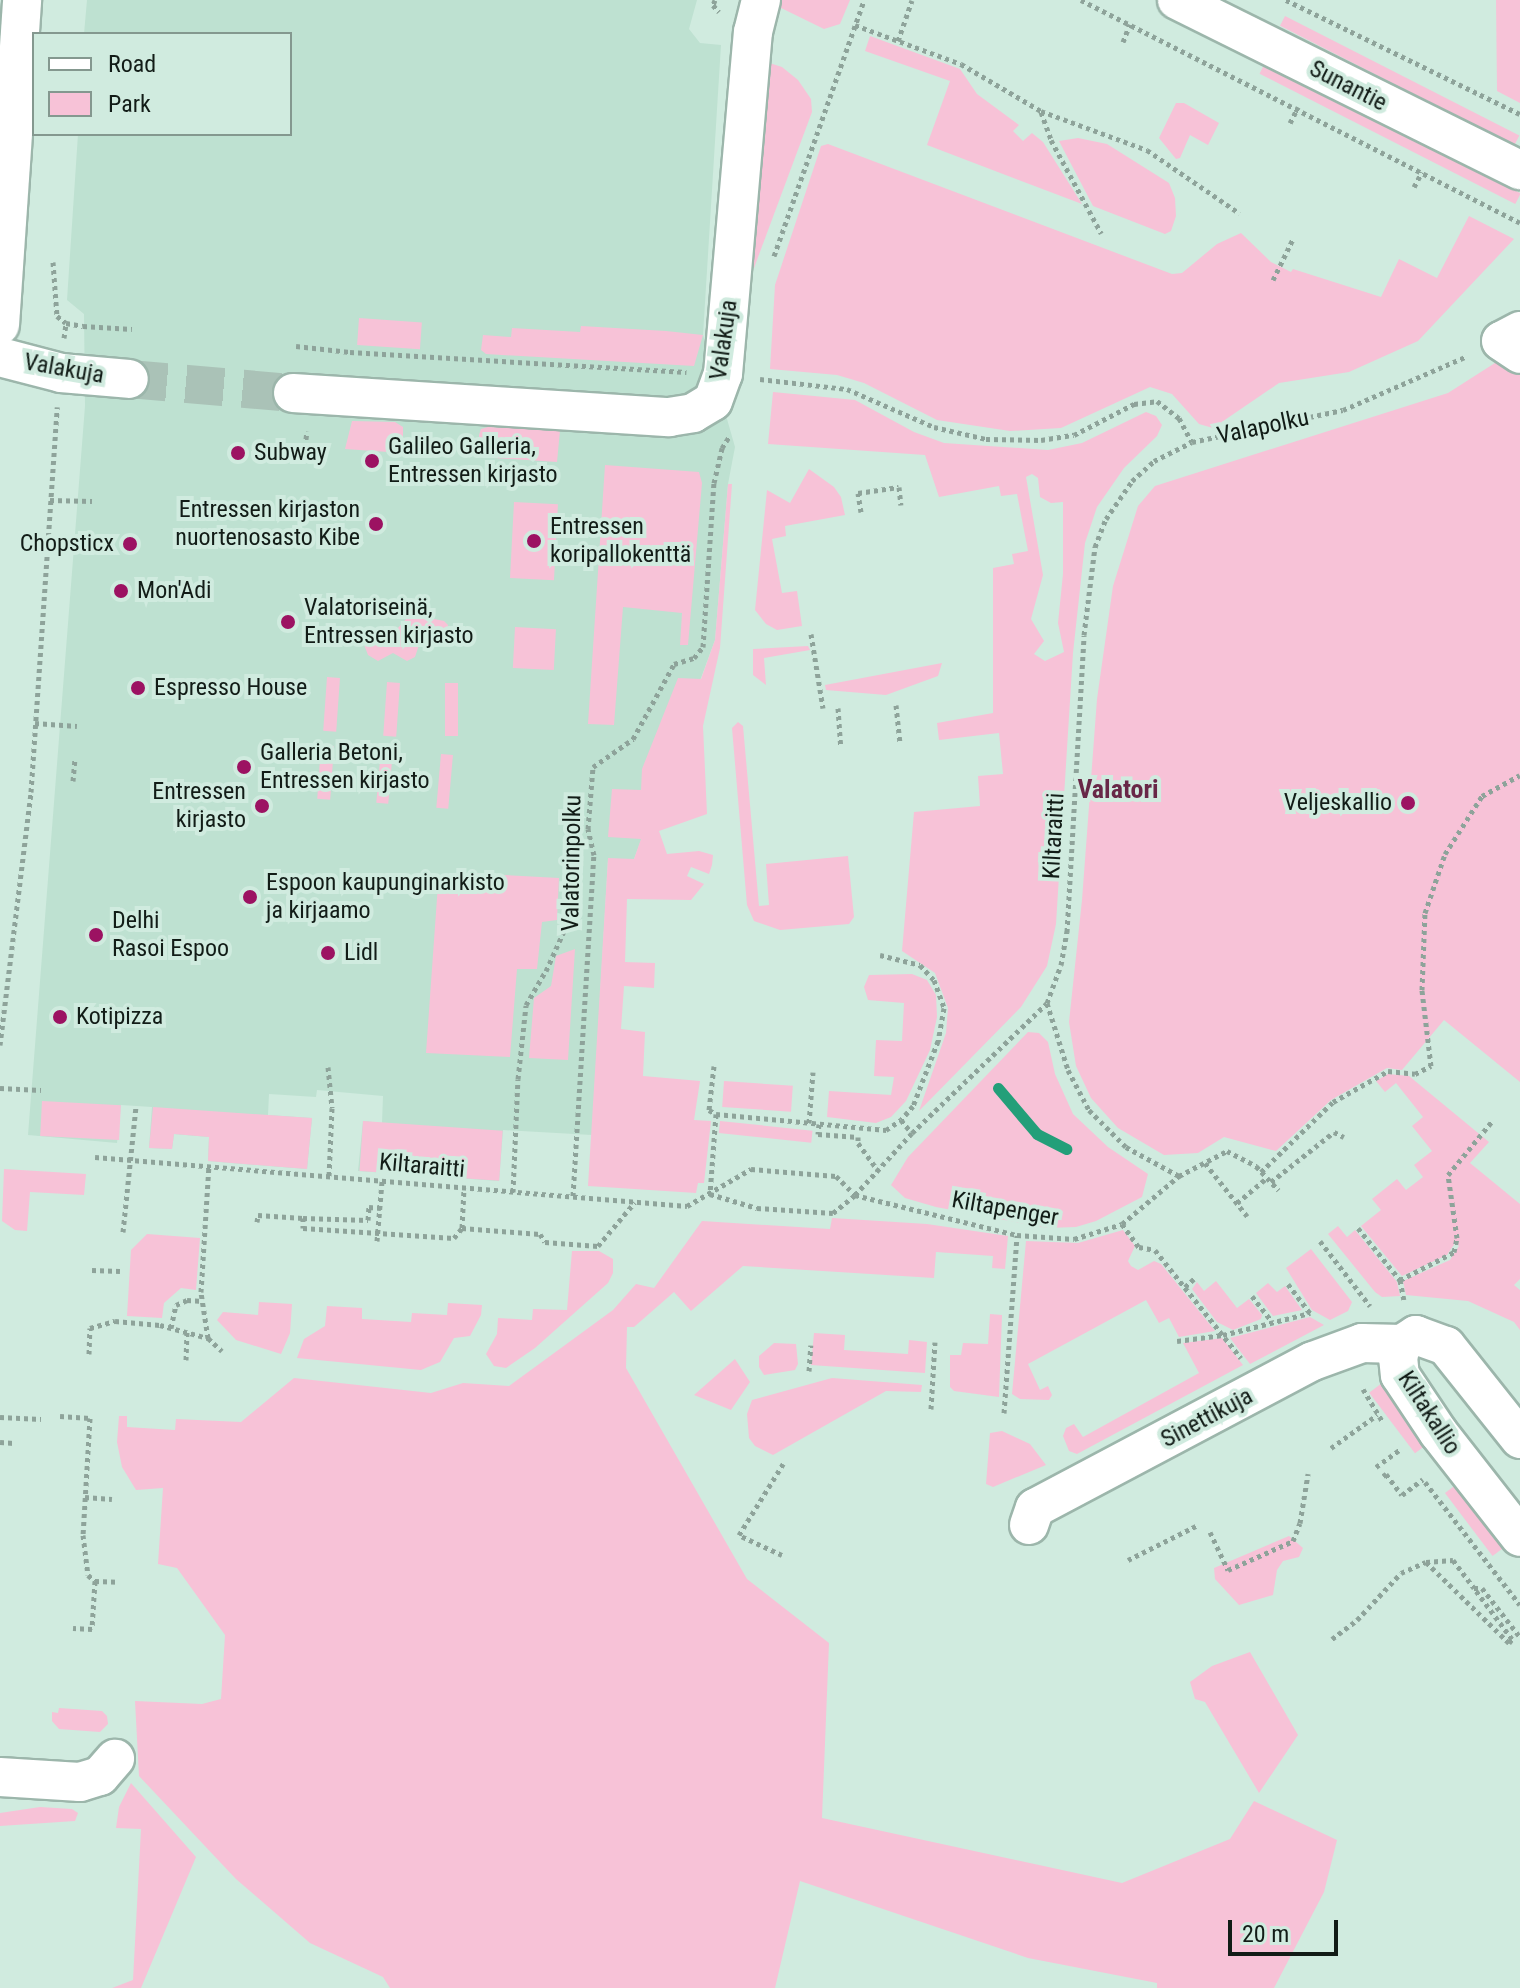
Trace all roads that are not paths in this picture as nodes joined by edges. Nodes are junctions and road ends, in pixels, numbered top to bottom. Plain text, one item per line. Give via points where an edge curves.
1 (22, 0) edge
2 (761, 0) edge
3 (1177, 0) edge
4 (1520, 170) edge
5 (0, 325) edge
6 (0, 357) edge
7 (129, 379) tunnel mouth
8 (293, 393) tunnel mouth
9 (1404, 1329) junction
10 (1520, 1439) edge
11 (1029, 1525) dead end
12 (1520, 1536) edge
13 (115, 1759) dead end
14 (0, 1777) edge

1 - 5 street
2 - 8 street, Valakuja via 753,32 723,374 713,401 693,413 669,417
3 - 4 street, Sunantie
6 - 7 street, Valakuja via 61,373
9 - 10 street, Kiltakallio via 1446,1346
9 - 11 street, Sinettikuja via 1313,1361 1035,1508
9 - 12 street, Kiltakallio via 1400,1375
13 - 14 street via 100,1776 80,1782

